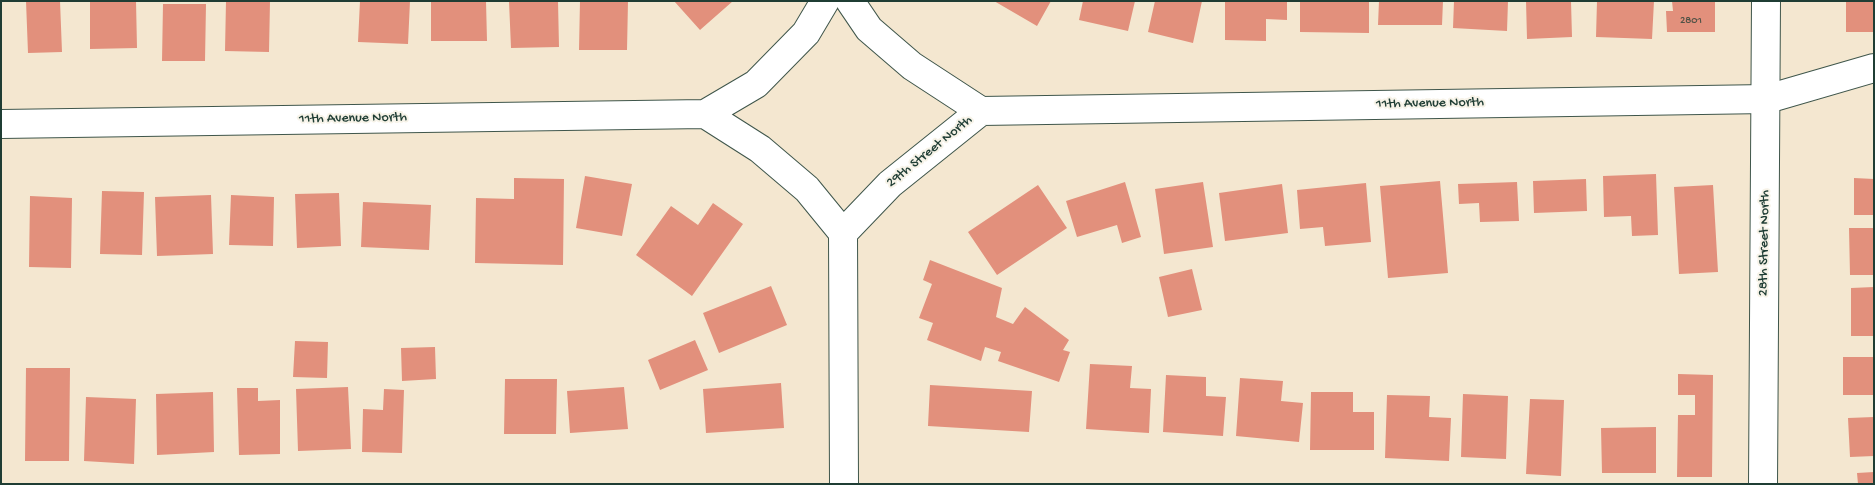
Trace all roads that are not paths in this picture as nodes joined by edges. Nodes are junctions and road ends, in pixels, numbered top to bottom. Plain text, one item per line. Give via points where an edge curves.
1 (825, 1) edge
2 (850, 1) edge
3 (1766, 1) edge
4 (1874, 68) edge
5 (1766, 100) junction
6 (982, 110) junction
7 (705, 114) junction
8 (1, 124) edge
9 (843, 233) junction
10 (844, 484) edge
11 (1763, 484) edge

1 - 7 street via 806,33 756,84
2 - 6 street, 29th Street North via 869,29 912,66
3 - 5 street, 28th Street North
4 - 5 street, 11th Avenue North
5 - 6 street, 11th Avenue North
5 - 11 street, 28th Street North
6 - 9 street, 29th Street North via 890,184
7 - 8 street, 11th Avenue North
7 - 9 street via 760,149 806,188
9 - 10 street

